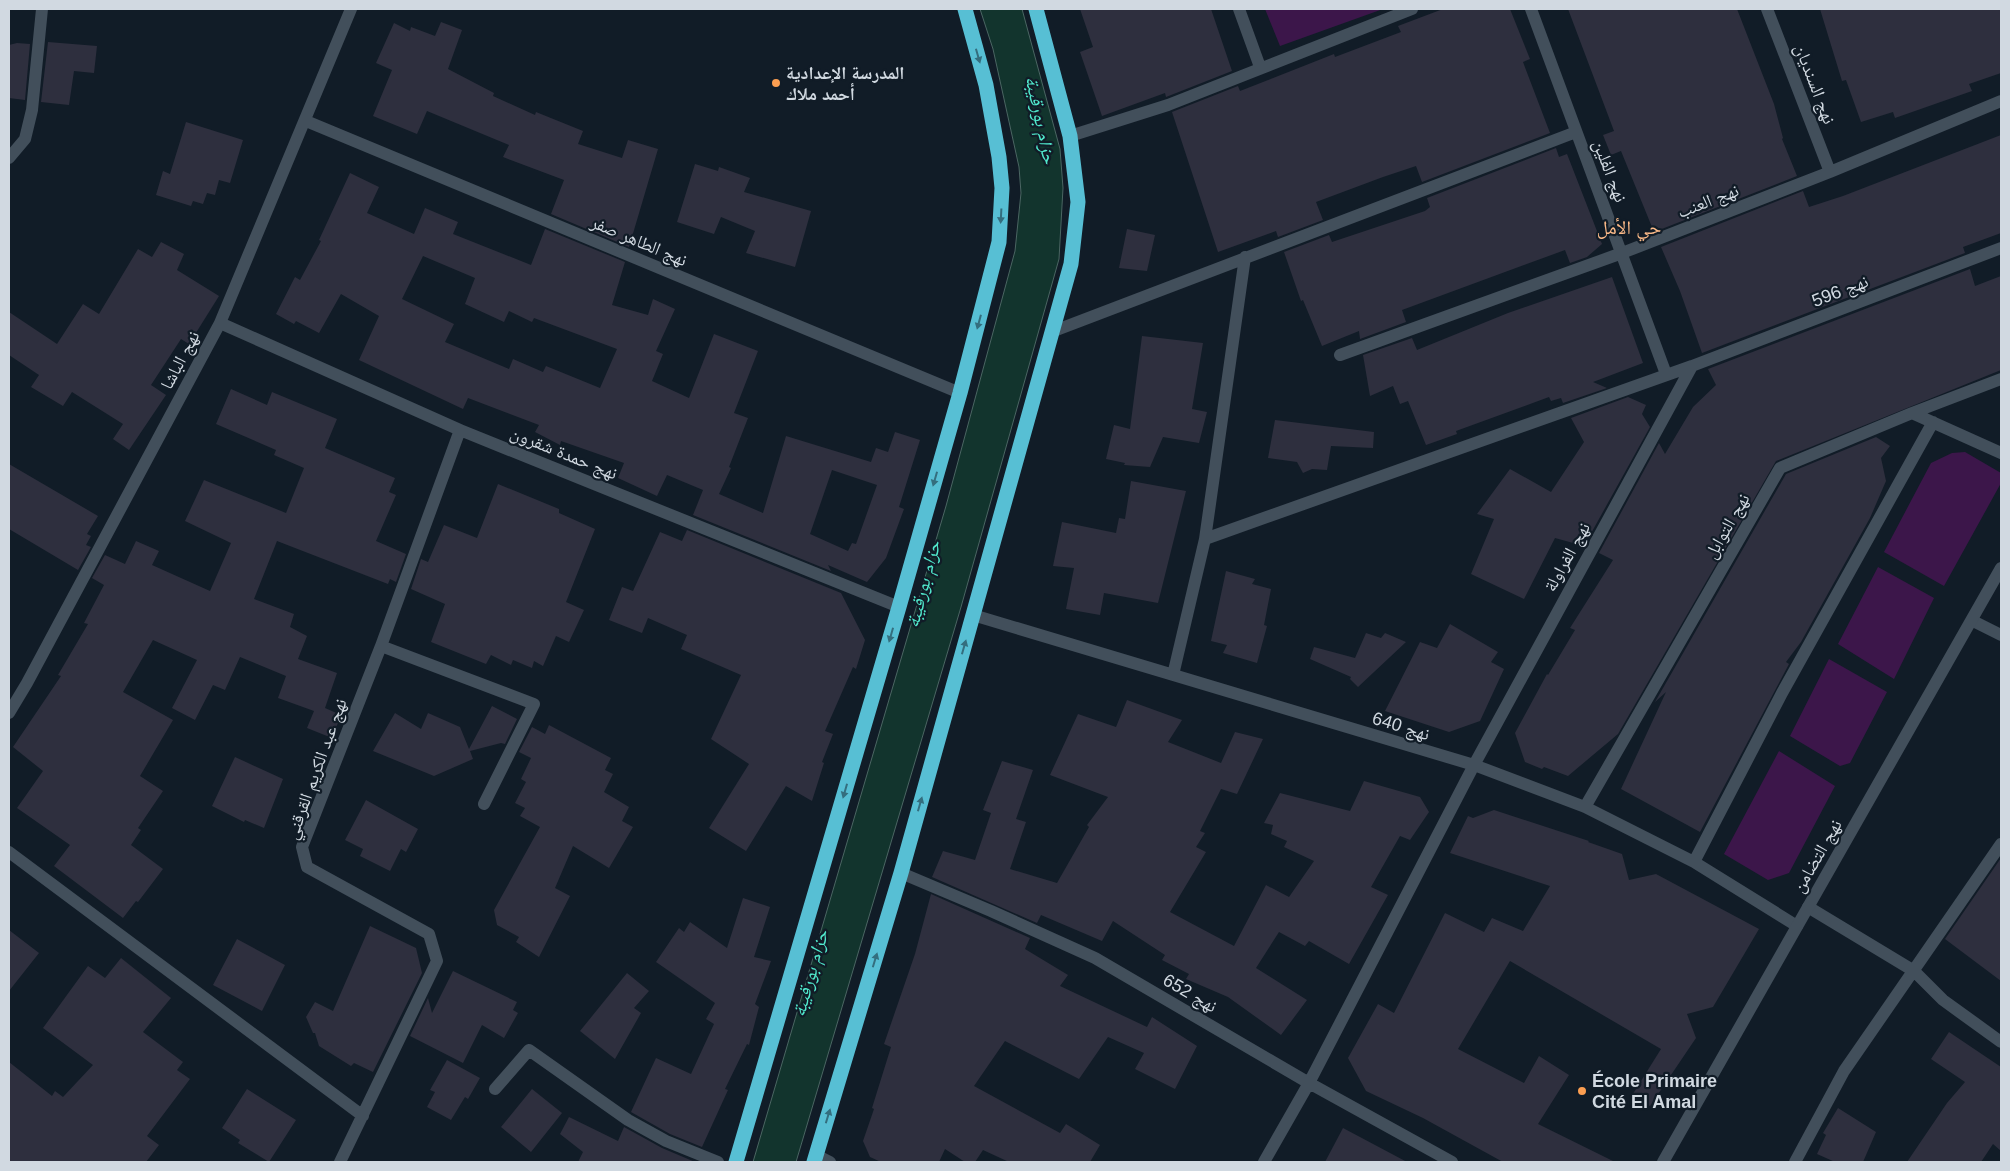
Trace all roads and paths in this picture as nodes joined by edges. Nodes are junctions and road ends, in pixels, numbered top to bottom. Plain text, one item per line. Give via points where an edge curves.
1 (42, 9) edge
2 (351, 9) edge
3 (965, 9) edge
4 (1036, 9) edge
5 (1239, 9) edge
6 (1412, 9) edge
7 (1531, 9) edge
8 (1767, 9) edge
9 (1260, 67) junction
10 (2001, 101) edge
11 (306, 121) junction
12 (1576, 132) junction
13 (1070, 136) junction
14 (9, 158) edge
15 (1830, 172) junction
16 (2001, 248) edge
17 (1622, 253) junction
18 (1245, 257) junction
19 (220, 323) junction
20 (1054, 331) junction
21 (1340, 355) dead end
22 (1692, 366) junction
23 (1666, 374) junction
24 (2001, 379) edge
25 (960, 393) junction
26 (1912, 413) junction
27 (1933, 422) junction
28 (460, 430) junction
29 (2001, 453) edge
30 (1205, 539) junction
31 (2001, 568) edge
32 (899, 607) junction
33 (972, 615) junction
34 (1973, 621) junction
35 (2001, 635) edge
36 (381, 646) junction
37 (1173, 675) junction
38 (9, 713) edge
39 (1474, 766) junction
40 (484, 804) dead end
41 (1585, 807) junction
42 (2001, 844) edge
43 (9, 852) edge
44 (1694, 862) junction
45 (900, 873) junction
46 (1808, 907) junction
47 (1797, 926) junction
48 (1914, 971) junction
49 (2001, 1042) edge
50 (1309, 1083) junction
51 (495, 1089) dead end
52 (363, 1116) junction
53 (820, 1160) edge
54 (340, 1162) edge
55 (718, 1162) edge
56 (736, 1162) edge
57 (1264, 1162) edge
58 (1452, 1162) edge
59 (1663, 1162) edge
60 (1795, 1162) edge

1 - 14 street via 32,110 25,139
2 - 11 street, نهج الباشا
3 -> 25 highway via 986,85 1002,188 999,242
4 - 13 highway
5 - 9 street
6 - 9 street
7 - 12 street, نهج الفلين
8 - 15 street, نهج السنديان
9 - 13 street via 1168,105
10 - 15 street, نهج العنب
11 - 19 street, نهج الباشا
11 - 25 street, نهج الطاهر صفر
12 - 17 street, نهج الفلين
12 - 18 street
13 - 20 highway via 1078,202 1071,264
15 - 17 street, نهج العنب
16 - 22 street, نهج 596
17 - 21 street, نهج العنب
17 - 23 street, نهج الفلين
18 - 20 street
18 - 30 street
19 - 28 street, نهج حمدة شقرون
19 - 38 street, نهج الباشا
20 - 33 highway
22 - 23 street, نهج 596
22 - 39 street, نهج الفراولة
23 - 30 street, نهج 596
24 - 26 street, نهج التوابل
25 -> 32 highway
26 - 27 street
26 - 41 street, نهج التوابل via 1780,468
27 - 29 street
27 - 44 street via 1786,684
28 - 32 street, نهج حمدة شقرون
28 - 36 street, نهج عبد الكريم القرقني
30 - 37 street
31 - 34 street, نهج التضامن
32 -> 56 highway
33 - 37 street, نهج 640
45 -> 33 highway
34 - 35 street
34 - 46 street, نهج التضامن
36 - 40 street via 534,704
36 - 52 street, نهج عبد الكريم القرقني via 302,847 307,867 429,934 437,961
37 - 39 street, نهج 640
39 - 41 street, نهج 640
39 - 50 street, نهج الفراولة
41 - 44 street, نهج 640
42 - 48 street
43 - 52 street
44 - 47 street, نهج 640
45 - 50 street, نهج 652 via 1094,958
53 -> 45 highway
46 - 47 street, نهج التضامن
46 - 48 street
47 - 59 street, نهج التضامن
48 - 49 street via 1943,1000
48 - 60 street via 1844,1071
50 - 57 street, نهج الفراولة
50 - 58 street, نهج 652
51 - 55 street via 529,1050 628,1120 666,1141
52 - 54 street, نهج عبد الكريم القرقني

